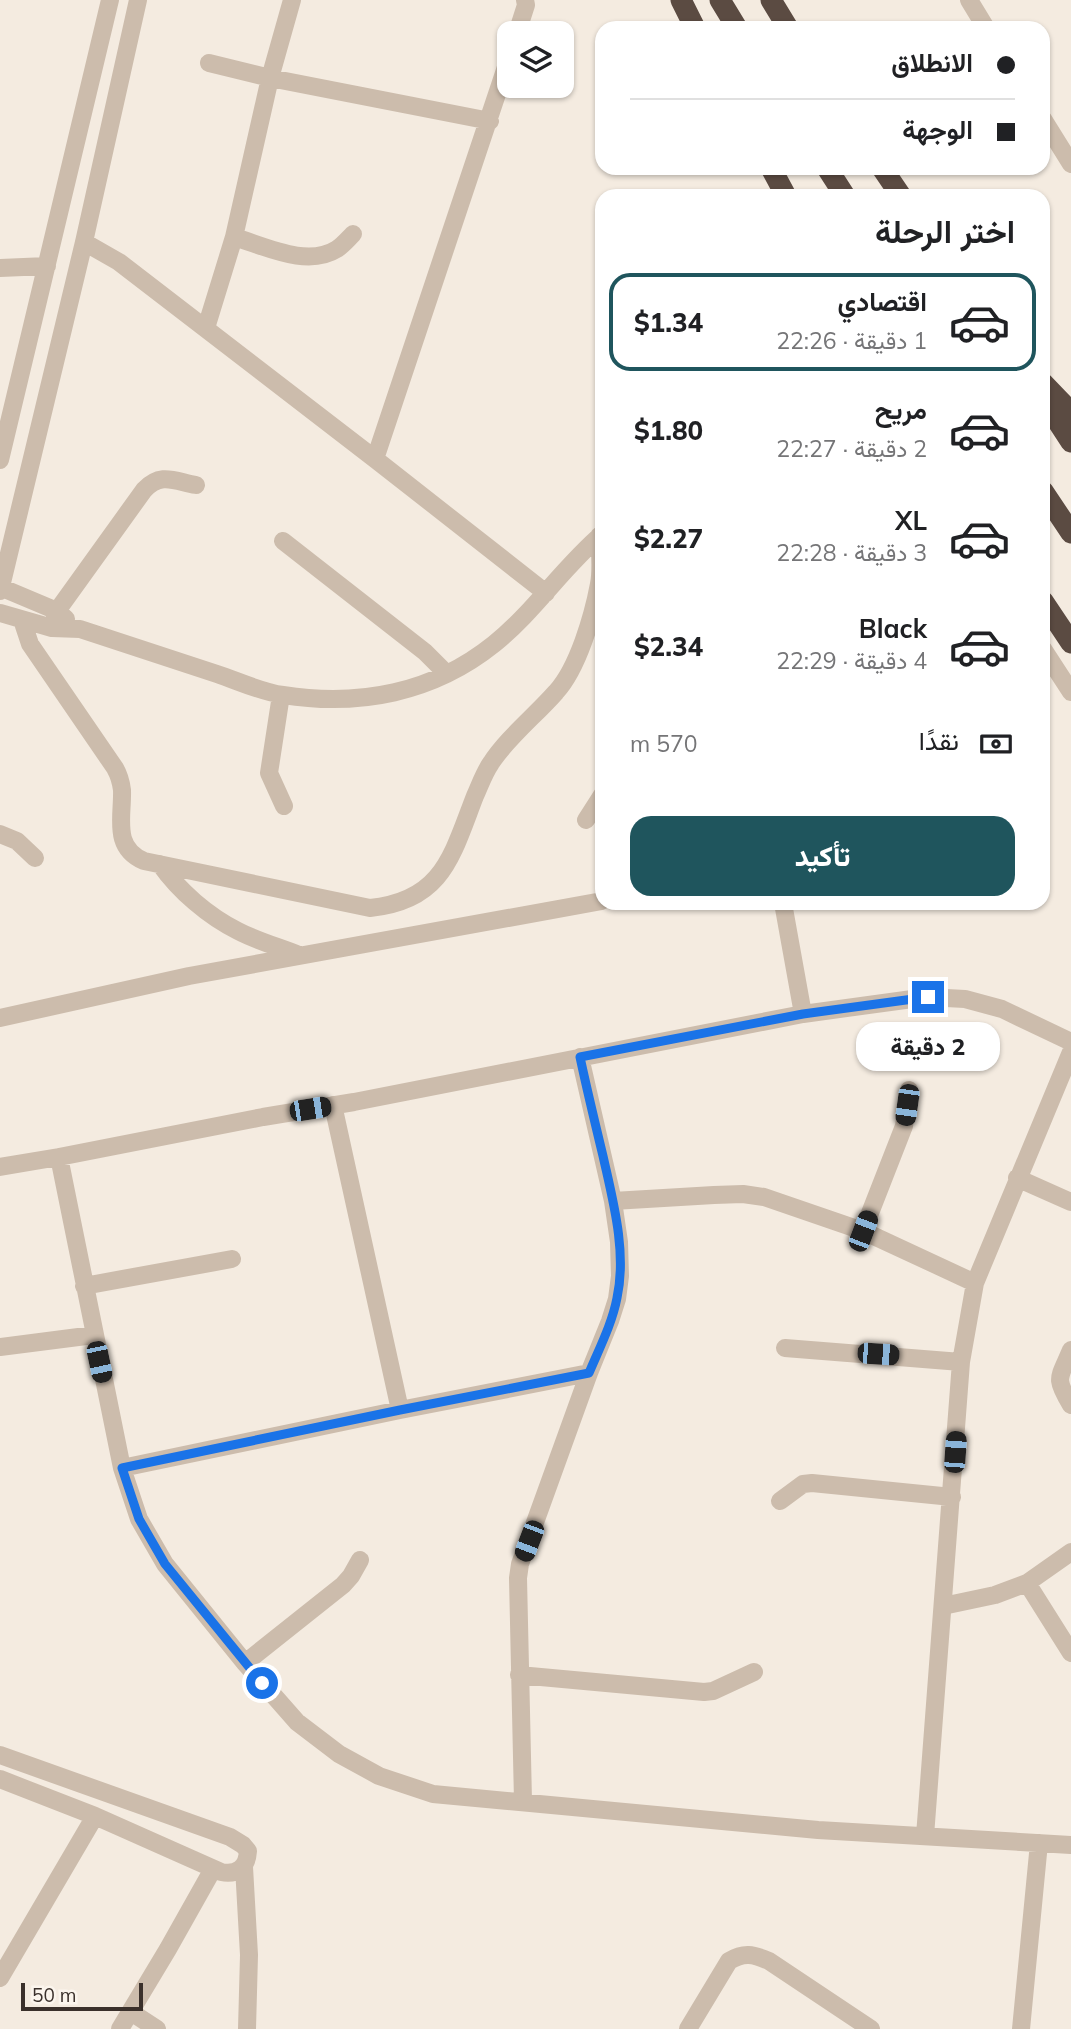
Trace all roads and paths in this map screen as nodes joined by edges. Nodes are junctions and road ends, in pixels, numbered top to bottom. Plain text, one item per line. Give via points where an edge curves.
1 (110, 0) edge
2 (138, 0) edge
3 (292, 0) edge
4 (525, 0) edge
5 (681, 0) edge
6 (720, 0) edge
7 (771, 0) edge
8 (969, 0) edge
9 (521, 21) edge
10 (692, 21) edge
11 (733, 21) edge
12 (784, 21) edge
13 (982, 21) edge
14 (209, 63) dead end
15 (270, 78) junction
16 (497, 98) edge
17 (490, 121) junction
18 (1050, 130) edge
19 (1071, 164) edge
20 (354, 234) dead end
21 (234, 237) junction
22 (84, 242) junction
23 (47, 266) junction
24 (0, 268) edge
25 (206, 328) junction
26 (1050, 390) edge
27 (1050, 410) edge
28 (1071, 412) edge
29 (1071, 442) edge
30 (375, 459) junction
31 (0, 460) edge
32 (196, 485) dead end
33 (1050, 502) edge
34 (1071, 533) edge
35 (283, 541) dead end
36 (595, 541) edge
37 (0, 588) edge
38 (546, 593) junction
39 (595, 598) edge
40 (1050, 612) edge
41 (0, 613) edge
42 (55, 620) junction
43 (25, 621) junction
44 (1071, 643) edge
45 (1050, 660) edge
46 (447, 674) junction
47 (1071, 692) edge
48 (281, 695) junction
49 (284, 806) dead end
50 (595, 806) edge
51 (586, 820) dead end
52 (0, 834) edge
53 (35, 858) dead end
54 (160, 864) junction
55 (595, 902) edge
56 (784, 910) edge
57 (299, 955) junction
58 (803, 1014) junction
59 (0, 1018) edge
60 (1071, 1042) edge
61 (1071, 1052) edge
62 (580, 1057) junction
63 (909, 1090) dead end
64 (333, 1105) junction
65 (59, 1157) junction
66 (0, 1167) edge
67 (1017, 1178) junction
68 (613, 1201) junction
69 (1071, 1202) edge
70 (863, 1231) junction
71 (232, 1259) dead end
72 (975, 1283) junction
73 (84, 1286) junction
74 (94, 1335) junction
75 (0, 1348) edge
76 (785, 1348) dead end
77 (1071, 1350) edge
78 (961, 1362) junction
79 (589, 1373) junction
80 (1071, 1405) edge
81 (400, 1410) junction
82 (122, 1468) junction
83 (952, 1497) junction
84 (780, 1501) dead end
85 (1071, 1552) edge
86 (360, 1559) dead end
87 (1027, 1583) junction
88 (943, 1606) junction
89 (1071, 1654) edge
90 (245, 1663) junction
91 (754, 1672) dead end
92 (519, 1675) junction
93 (0, 1755) edge
94 (0, 1779) edge
95 (523, 1801) junction
96 (95, 1816) junction
97 (925, 1836) junction
98 (1039, 1843) junction
99 (1071, 1846) edge
100 (244, 1867) junction
101 (213, 1868) junction
102 (0, 1978) edge
103 (131, 2012) junction
104 (121, 2029) edge
105 (157, 2029) edge
106 (247, 2029) edge
107 (688, 2029) edge
108 (871, 2029) edge
109 (1021, 2029) edge

1 - 23 street
2 - 22 street
3 - 15 street
4 - 9 street
5 - 10 highway
6 - 11 highway
7 - 12 highway
8 - 13 street
14 - 15 street
15 - 17 street
15 - 21 street
16 - 17 street
17 - 30 street
18 - 19 street
20 - 21 street via 339,248 315,257
21 - 25 street
22 - 25 street via 119,262
22 - 37 street
23 - 24 street
23 - 31 street
25 - 30 street
26 - 28 highway
27 - 29 highway
30 - 38 street
32 - 42 street via 160,478 152,482
33 - 34 highway
35 - 46 street
36 - 38 street
37 - 42 street
38 - 46 street via 493,645
39 - 54 street via 575,664 558,690 490,764 453,852 424,891 370,908
40 - 44 highway
41 - 43 street
42 - 43 street
42 - 48 street
43 - 54 street via 30,643 121,780 121,836 135,857
45 - 47 street
46 - 48 street via 407,691 367,698
48 - 49 street via 269,773
50 - 51 street
52 - 53 street via 17,841
54 - 57 street via 172,882 225,924
55 - 57 street
56 - 58 street
57 - 59 street
58 - 60 street via 928,997 965,999 1002,1009
58 - 62 street
61 - 67 street
62 - 64 street
62 - 68 street
63 - 70 street via 904,1126
64 - 65 street
64 - 81 street
65 - 66 street
65 - 73 street
67 - 69 street
67 - 72 street
68 - 70 street via 743,1194
68 - 79 street via 619,1288
70 - 72 street
71 - 73 street
72 - 78 street
73 - 74 street
74 - 75 street
74 - 82 street
76 - 78 street
77 - 80 street via 1059,1384
78 - 83 street
79 - 81 street
79 - 92 street via 520,1564
81 - 82 street
82 - 90 street via 139,1519 165,1564
83 - 84 street via 812,1483 803,1484
83 - 88 street
85 - 87 street
86 - 90 street via 343,1585
87 - 88 street
87 - 89 street
88 - 97 street
90 - 95 street via 297,1722 339,1754 379,1776 433,1794
91 - 92 street via 704,1692
92 - 95 street
93 - 100 street via 230,1837 248,1851
94 - 96 street
95 - 97 street
96 - 101 street
96 - 102 street
97 - 98 street
98 - 99 street
98 - 109 street
100 - 101 street via 229,1874
100 - 106 street
101 - 103 street
103 - 104 street
103 - 105 street
107 - 108 street via 729,1961 753,1954

